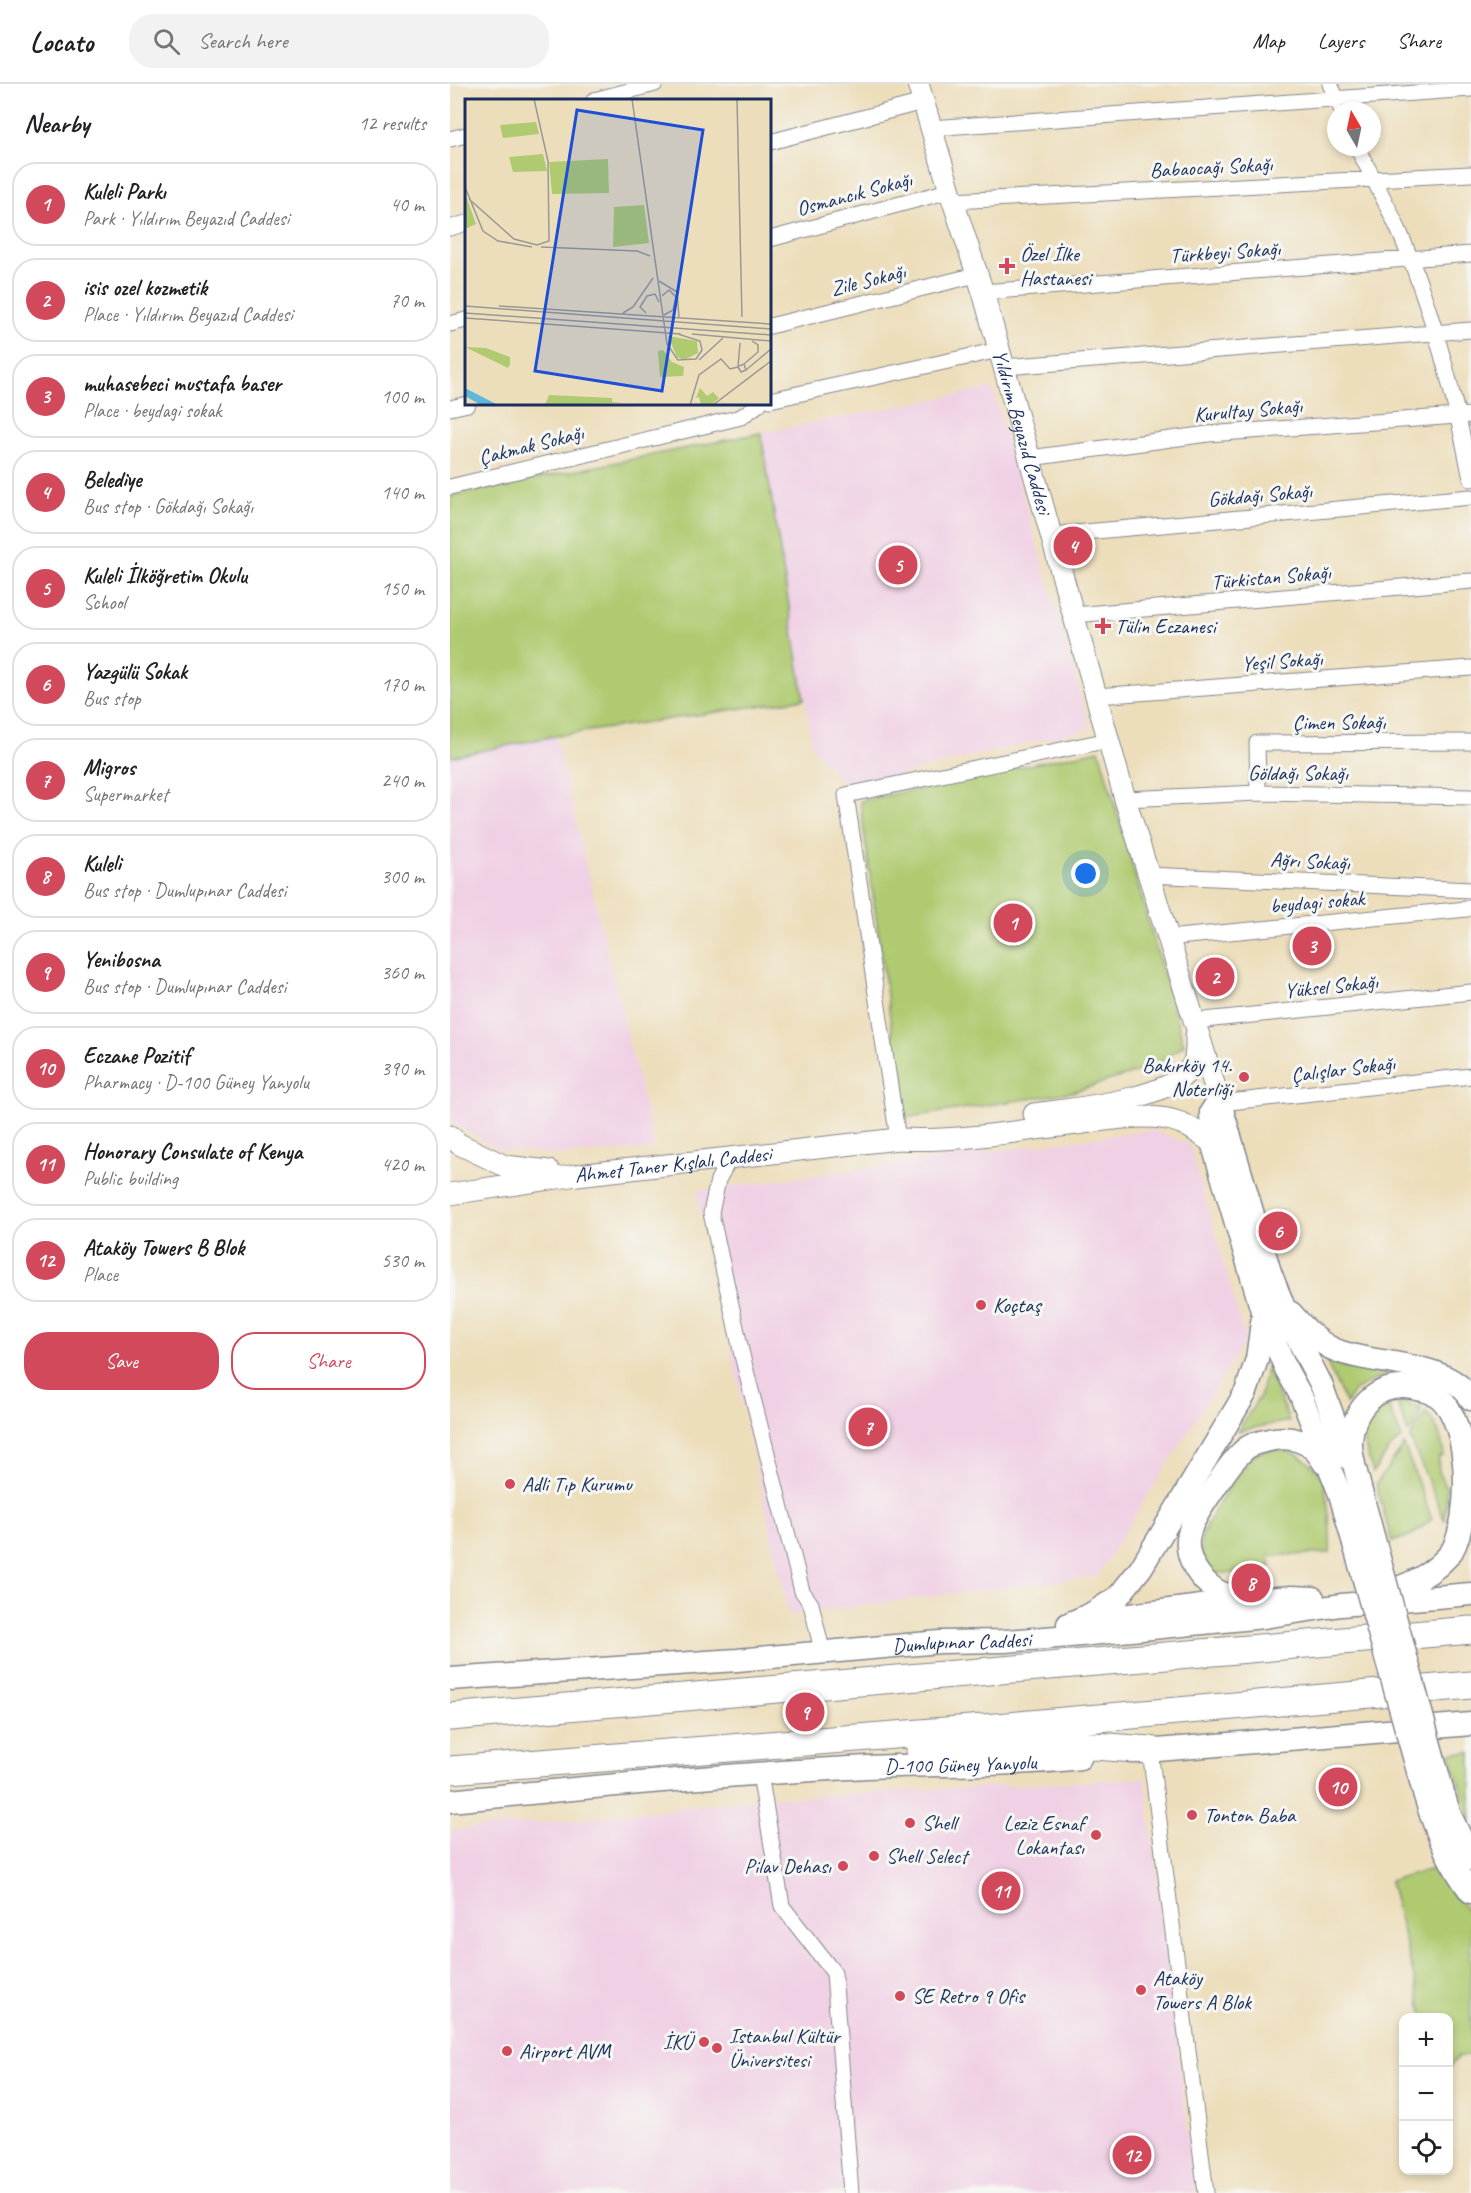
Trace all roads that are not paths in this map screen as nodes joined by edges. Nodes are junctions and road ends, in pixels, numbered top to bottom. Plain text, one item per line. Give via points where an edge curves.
1 (655, 84) edge
2 (1330, 84) edge
3 (1471, 89) edge
4 (920, 93) edge
5 (598, 99) edge
6 (1338, 102) edge
7 (1364, 102) edge
8 (1327, 106) edge
9 (931, 128) junction
10 (465, 135) edge
11 (450, 139) edge
12 (771, 142) edge
13 (1362, 156) edge
14 (1471, 174) edge
15 (1374, 180) junction
16 (951, 196) junction
17 (465, 223) edge
18 (450, 228) edge
19 (771, 239) edge
20 (1471, 254) edge
21 (1410, 259) junction
22 (979, 283) junction
23 (465, 320) edge
24 (450, 324) edge
25 (771, 326) edge
26 (1471, 330) edge
27 (1435, 333) junction
28 (1001, 359) junction
29 (771, 400) edge
30 (465, 405) edge
31 (758, 405) edge
32 (450, 408) edge
33 (1464, 415) edge
34 (1030, 458) junction
35 (1471, 479) edge
36 (450, 487) edge
37 (1471, 497) edge
38 (1052, 535) junction
39 (1471, 581) edge
40 (1074, 615) junction
41 (1471, 668) edge
42 (1097, 696) junction
43 (1109, 740) junction
44 (1471, 742) edge
45 (1258, 793) junction
46 (1471, 797) edge
47 (1125, 799) junction
48 (1148, 875) junction
49 (1471, 890) edge
50 (1471, 907) edge
51 (1167, 938) junction
52 (1471, 992) edge
53 (1196, 1021) junction
54 (1471, 1076) edge
55 (1220, 1103) junction
56 (450, 1136) edge
57 (898, 1138) junction
58 (1212, 1142) junction
59 (730, 1158) junction
60 (577, 1174) junction
61 (450, 1194) edge
62 (1271, 1307) junction
63 (1471, 1399) edge
64 (1350, 1491) junction
65 (1471, 1594) edge
66 (1249, 1600) junction
67 (1341, 1605) junction
68 (1471, 1618) edge
69 (1068, 1624) junction
70 (1471, 1630) edge
71 (1363, 1638) junction
72 (940, 1642) junction
73 (823, 1654) junction
74 (450, 1679) edge
75 (1471, 1685) edge
76 (450, 1717) edge
77 (1471, 1724) edge
78 (1150, 1750) junction
79 (685, 1752) junction
80 (450, 1770) edge
81 (760, 1774) junction
82 (1434, 1794) junction
83 (450, 1801) edge
84 (1471, 1859) edge
85 (1471, 1892) edge
86 (851, 2193) edge
87 (1206, 2193) edge

1 - 5 street
2 - 6 street
3 - 7 street
4 - 9 main road, Yıldırım Beyazıd Caddesi
4 - 12 street
8 - 9 street
9 - 16 main road, Yıldırım Beyazıd Caddesi
10 - 11 street
13 - 15 street
14 - 15 street, Babaocağı Sokağı
15 - 16 street, Babaocağı Sokağı
15 - 21 street
16 - 19 street, Osmancık Sokağı
16 - 22 main road, Yıldırım Beyazıd Caddesi
17 - 18 street
20 - 21 street, Türkbeyi Sokağı
21 - 22 street, Türkbeyi Sokağı
21 - 27 street
22 - 25 street, Zile Sokağı
22 - 28 main road, Yıldırım Beyazıd Caddesi
23 - 24 street
26 - 27 street
27 - 28 street
27 - 33 street
28 - 29 street
28 - 34 main road, Yıldırım Beyazıd Caddesi
30 - 32 street
31 - 36 street, Çakmak Sokağı via 741,417
33 - 34 street, Kurultay Sokağı via 1208,434
33 - 35 street
34 - 38 main road, Yıldırım Beyazıd Caddesi
37 - 38 street, Gökdağı Sokağı
38 - 40 main road, Yıldırım Beyazıd Caddesi
39 - 40 street, Türkistan Sokağı
40 - 42 main road, Yıldırım Beyazıd Caddesi
41 - 42 street, Yeşil Sokağı
42 - 43 main road, Yıldırım Beyazıd Caddesi
43 - 47 main road, Yıldırım Beyazıd Caddesi
43 - 57 street via 846,795
44 - 45 street, Çimen Sokağı via 1257,743
45 - 46 street, Göldağı Sokağı
45 - 47 street, Göldağı Sokağı
47 - 48 main road, Yıldırım Beyazıd Caddesi
48 - 49 street, Ağrı Sokağı
48 - 51 main road, Yıldırım Beyazıd Caddesi
50 - 51 street, beydagi sokak
51 - 53 main road, Yıldırım Beyazıd Caddesi
52 - 53 street, Yüksel Sokağı
53 - 55 main road, Yıldırım Beyazıd Caddesi
53 - 57 main road, Ahmet Taner Kışlalı Caddesi via 1194,1064 1172,1084 1123,1100 926,1129
54 - 55 street, Çalışlar Sokağı
55 - 58 main road via 1211,1112
55 - 62 main road via 1270,1272
56 - 60 main road via 505,1166
57 - 58 main road, Ahmet Taner Kışlalı Caddesi via 943,1139 1142,1118 1181,1123
57 - 59 main road, Ahmet Taner Kışlalı Caddesi
58 - 62 main road
59 - 60 main road, Ahmet Taner Kışlalı Caddesi
59 - 73 street via 718,1180 711,1213 765,1451
60 - 61 main road, Ahmet Taner Kışlalı Caddesi
62 - 63 main road via 1336,1351 1432,1371 1449,1379
62 - 64 main road via 1286,1369
62 - 69 main road via 1246,1392 1141,1569 1118,1597
64 - 66 main road via 1319,1454 1296,1439 1279,1437 1250,1445 1231,1463 1192,1526 1188,1539 1190,1556 1195,1569 1215,1589
64 - 67 main road via 1351,1444 1359,1411 1386,1389 1402,1386 1438,1397 1456,1419 1468,1471 1466,1512 1454,1549 1421,1579
64 - 82 main road, bridge
65 - 67 main road, Dumlupınar Caddesi
66 - 67 main road via 1312,1598
66 - 69 main road
67 - 72 main road, Dumlupınar Caddesi via 1189,1625 1005,1641
68 - 71 highway
69 - 72 main road
70 - 71 highway
71 - 76 highway
72 - 73 main road, Dumlupınar Caddesi
73 - 74 main road, Dumlupınar Caddesi
75 - 79 highway
77 - 78 main road, D-100 Güney Yanyolu
78 - 79 highway via 1094,1746 749,1756
78 - 81 main road, D-100 Güney Yanyolu via 1059,1760
78 - 87 street
79 - 80 highway
81 - 83 main road, D-100 Güney Yanyolu
81 - 86 street via 782,1906 834,1973
82 - 84 main road via 1450,1815
82 - 85 main road via 1446,1851

